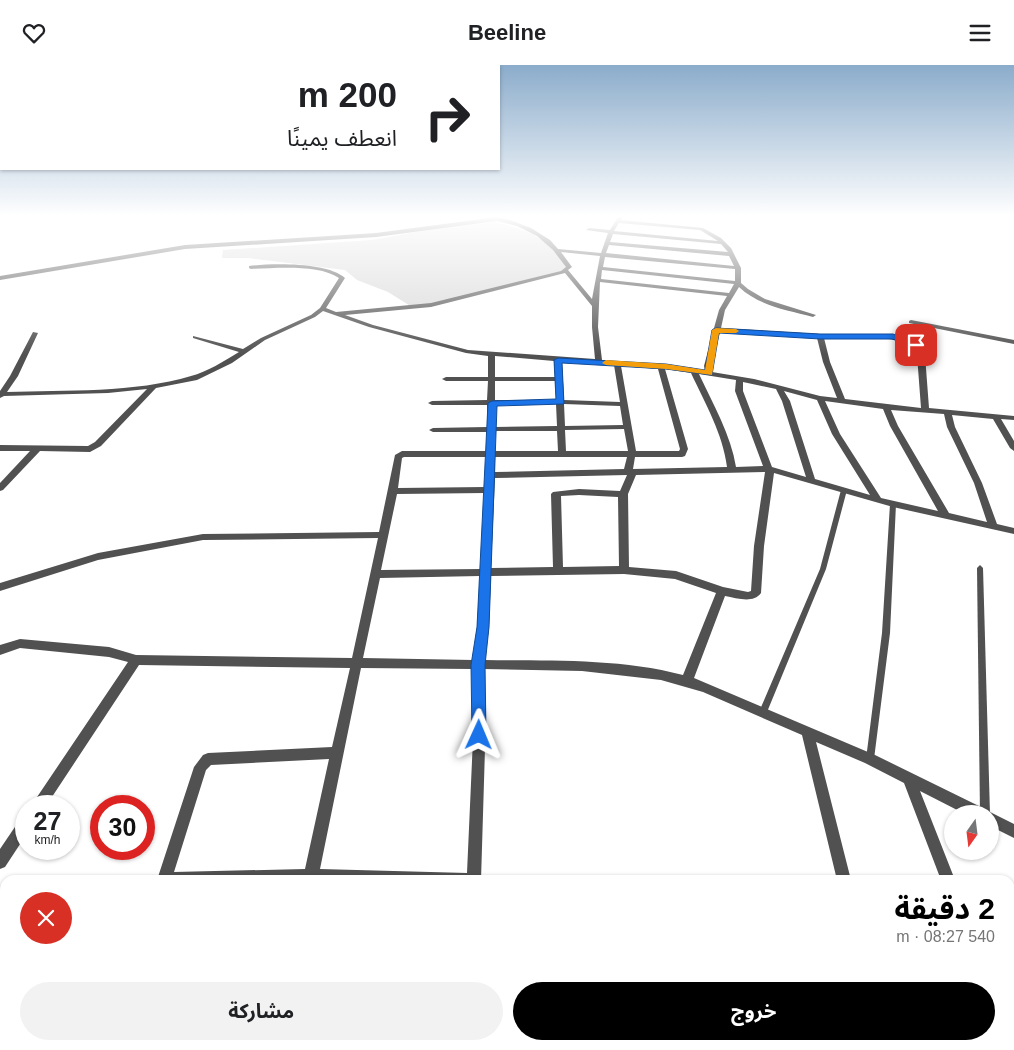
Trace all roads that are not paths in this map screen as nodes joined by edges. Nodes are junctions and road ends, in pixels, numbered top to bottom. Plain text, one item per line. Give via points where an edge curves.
1 (90, 263) edge
2 (567, 263) edge
3 (602, 263) edge
4 (686, 263) edge
5 (736, 263) edge
6 (251, 267) dead end
7 (600, 268) junction
8 (738, 268) junction
9 (566, 271) junction
10 (0, 278) edge
11 (598, 280) junction
12 (738, 283) junction
13 (730, 295) junction
14 (594, 305) junction
15 (322, 309) junction
16 (334, 314) junction
17 (813, 315) dead end
18 (911, 322) dead end
19 (716, 330) junction
20 (35, 333) dead end
21 (820, 336) junction
22 (195, 337) dead end
23 (1014, 342) edge
24 (244, 351) junction
25 (492, 355) junction
26 (558, 360) junction
27 (599, 363) junction
28 (617, 363) junction
29 (661, 367) junction
30 (693, 370) junction
31 (709, 374) junction
32 (446, 379) dead end
33 (492, 379) junction
34 (559, 379) junction
35 (740, 379) junction
36 (154, 386) junction
37 (779, 389) junction
38 (2, 391) edge
39 (820, 398) junction
40 (842, 401) junction
41 (561, 402) junction
42 (432, 403) dead end
43 (492, 403) junction
44 (624, 404) junction
45 (886, 407) junction
46 (925, 409) junction
47 (947, 412) junction
48 (995, 416) junction
49 (1014, 418) edge
50 (627, 427) junction
51 (562, 428) junction
52 (433, 430) dead end
53 (490, 430) junction
54 (0, 448) edge
55 (1014, 448) edge
56 (36, 450) junction
57 (562, 453) junction
58 (632, 453) junction
59 (490, 455) junction
60 (732, 469) junction
61 (769, 470) junction
62 (631, 472) junction
63 (490, 475) junction
64 (811, 480) junction
65 (0, 488) edge
66 (490, 490) junction
67 (844, 490) junction
68 (393, 491) junction
69 (622, 494) junction
70 (877, 498) junction
71 (893, 503) junction
72 (946, 516) junction
73 (993, 526) junction
74 (1014, 531) edge
75 (383, 535) junction
76 (980, 568) dead end
77 (624, 570) junction
78 (486, 571) junction
79 (558, 572) junction
80 (375, 573) junction
81 (0, 587) edge
82 (722, 591) junction
83 (0, 650) edge
84 (136, 660) junction
85 (356, 663) junction
86 (478, 665) junction
87 (688, 680) junction
88 (763, 712) junction
89 (808, 733) junction
90 (337, 753) junction
91 (870, 759) junction
92 (909, 779) junction
93 (45, 795) edge
94 (962, 805) edge
95 (985, 805) edge
96 (999, 824) edge
97 (1014, 831) edge
98 (15, 840) edge
99 (0, 862) edge
100 (166, 875) edge
101 (311, 875) edge
102 (474, 875) edge
103 (843, 875) edge
104 (946, 875) edge

1 - 10 street
2 - 9 street via 569,266
3 - 7 street
4 - 8 street
5 - 8 street
6 - 15 street via 295,268 340,275 342,280
7 - 11 street
7 - 12 street
8 - 12 street
9 - 14 street
9 - 16 street via 431,305
11 - 13 street
11 - 14 street
12 - 13 street
12 - 17 street via 760,299
13 - 19 street
14 - 27 street
15 - 16 street
15 - 24 street
16 - 25 street via 437,345
18 - 23 street
19 - 21 street
19 - 31 street
20 - 38 street via 14,376
21 - 40 street via 830,375
21 - 46 street via 893,336 914,343 922,355
22 - 24 street
24 - 36 street via 206,374
25 - 26 street
25 - 33 street
26 - 27 street
26 - 34 street
27 - 28 street
28 - 29 street
28 - 44 street
29 - 30 street
29 - 58 street via 684,452
30 - 31 street
30 - 60 street via 714,414
31 - 35 street
32 - 33 street
33 - 34 street
33 - 43 street
34 - 41 street
35 - 37 street
35 - 61 street via 739,391
36 - 38 street via 108,391
36 - 56 street via 90,449
37 - 39 street
37 - 64 street via 786,401
39 - 40 street
39 - 70 street via 836,434
40 - 45 street
41 - 43 street
41 - 44 street
41 - 51 street
42 - 43 street
43 - 53 street
44 - 50 street
45 - 46 street
45 - 72 street
46 - 47 street
47 - 48 street
47 - 73 street
48 - 49 street
48 - 55 street
50 - 51 street
50 - 58 street
51 - 53 street
51 - 57 street
52 - 53 street
53 - 59 street
54 - 56 street
56 - 65 street
57 - 58 street
57 - 59 street
58 - 62 street
59 - 63 street
59 - 68 street via 402,454 398,457
60 - 61 street
60 - 62 street
61 - 64 street
61 - 82 street via 756,593 749,596
62 - 63 street
62 - 69 street
63 - 66 street
64 - 67 street
66 - 68 street
66 - 78 street
67 - 70 street
67 - 88 lane via 823,569
68 - 75 street
69 - 77 street
69 - 79 street via 556,494
70 - 71 street
71 - 72 street
71 - 91 lane via 886,633
72 - 73 street
73 - 74 street
75 - 80 street
75 - 81 street via 203,537 98,557
76 - 95 lane
77 - 79 street
77 - 82 street via 676,575
78 - 79 street
78 - 80 street
78 - 86 street
80 - 85 street
82 - 87 street
83 - 84 street via 20,643 109,652
84 - 85 street
84 - 93 street
85 - 86 street
85 - 90 street
86 - 87 street via 582,667
86 - 102 street via 480,717
87 - 88 street
88 - 89 street
89 - 91 street
89 - 103 street
90 - 100 street via 208,759 201,767
90 - 101 street
91 - 92 street
92 - 94 street
92 - 104 street
96 - 97 street
98 - 99 street

